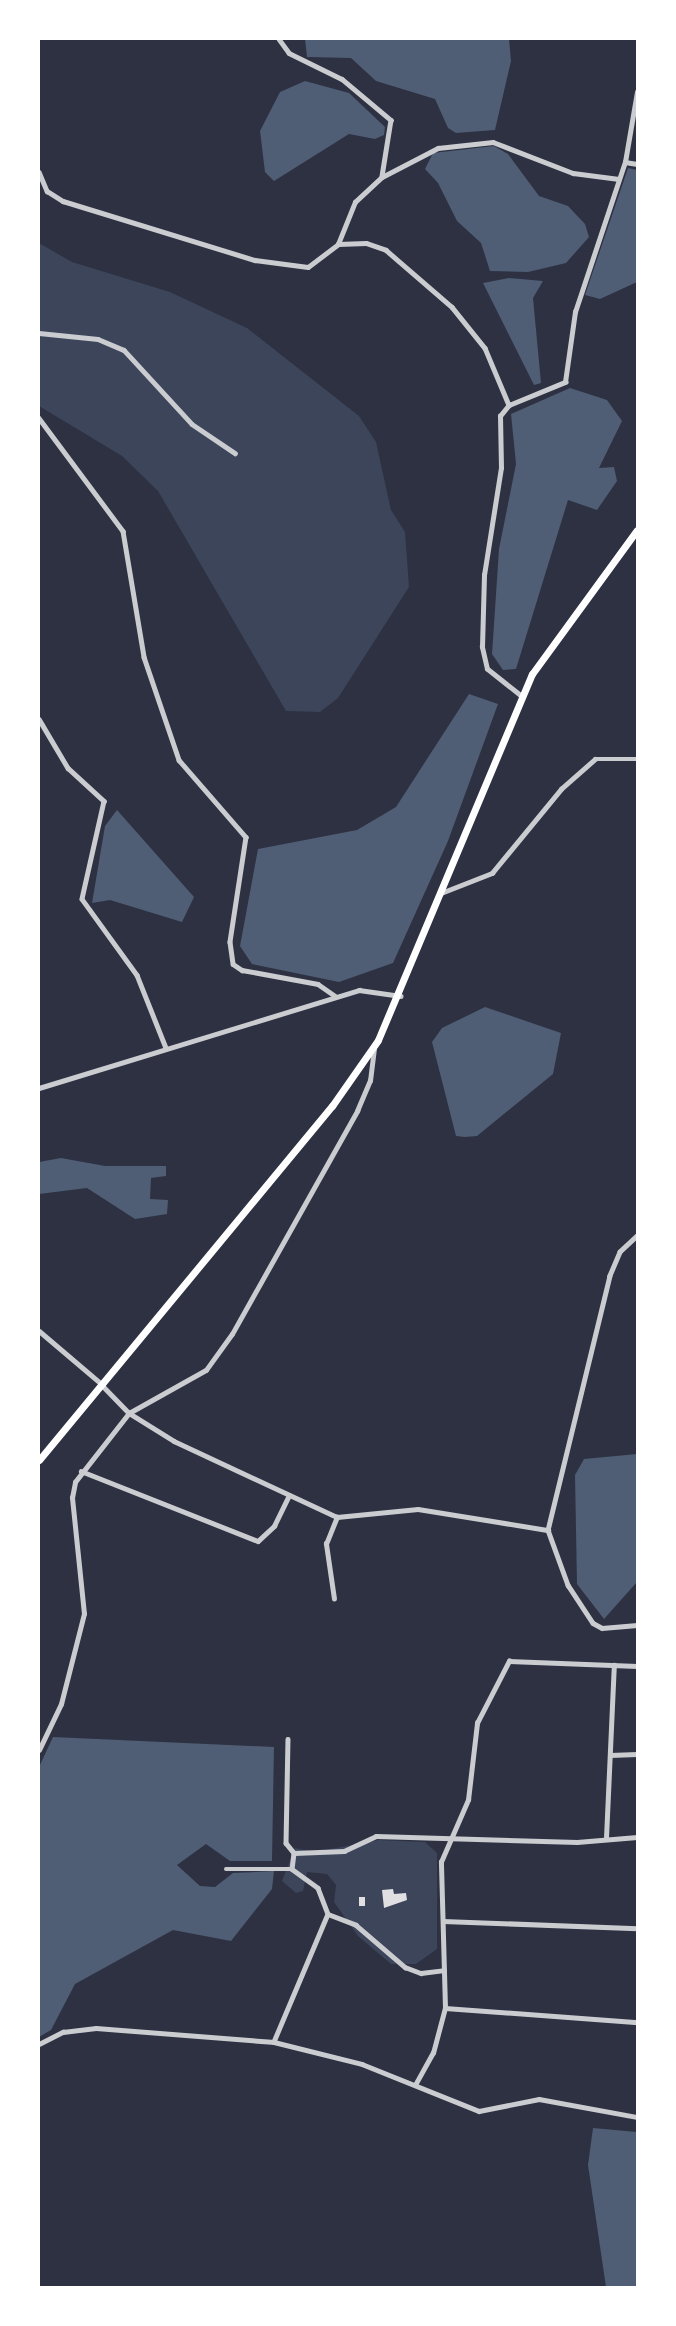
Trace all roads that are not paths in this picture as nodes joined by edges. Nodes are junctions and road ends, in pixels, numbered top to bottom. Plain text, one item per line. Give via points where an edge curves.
1 (279, 39) edge
2 (637, 92) edge
3 (626, 162) junction
4 (637, 164) edge
5 (39, 172) edge
6 (382, 177) junction
7 (619, 179) junction
8 (338, 244) junction
9 (39, 333) edge
10 (509, 405) junction
11 (39, 418) edge
12 (236, 453) dead end
13 (637, 530) edge
14 (520, 696) junction
15 (39, 719) edge
16 (637, 759) edge
17 (441, 893) junction
18 (335, 996) junction
19 (400, 996) junction
20 (374, 1047) junction
21 (166, 1048) junction
22 (39, 1088) edge
23 (637, 1236) edge
24 (39, 1331) edge
25 (99, 1382) junction
26 (129, 1413) junction
27 (39, 1460) edge
28 (81, 1471) junction
29 (289, 1495) junction
30 (337, 1517) junction
31 (548, 1530) junction
32 (334, 1599) dead end
33 (637, 1625) edge
34 (614, 1665) junction
35 (637, 1666) edge
36 (288, 1739) dead end
37 (39, 1750) edge
38 (637, 1754) edge
39 (610, 1755) junction
40 (451, 1835) junction
41 (637, 1837) edge
42 (606, 1838) junction
43 (294, 1853) junction
44 (226, 1869) dead end
45 (292, 1869) junction
46 (328, 1914) junction
47 (443, 1921) junction
48 (637, 1928) edge
49 (444, 1970) junction
50 (445, 2008) junction
51 (637, 2022) edge
52 (274, 2042) junction
53 (39, 2044) edge
54 (415, 2085) junction
55 (637, 2117) edge

1 - 6 street via 289,53 342,79 391,120
2 - 3 street
3 - 4 street
3 - 7 street
5 - 8 street via 48,191 63,201 255,260 308,267
6 - 7 street via 438,148 494,142 573,173
6 - 8 street via 355,202
7 - 10 street via 575,312 565,382
8 - 10 street via 366,243 386,250 452,307 485,348
9 - 12 street via 98,339 124,351 197,429
10 - 14 street via 500,416 501,468 484,575 482,646 487,669
11 - 18 street via 123,531 144,657 179,760 246,837 230,942 233,964 242,970 318,984
13 - 14 highway
14 - 17 highway
15 - 21 street via 68,768 104,801 82,899 137,975
16 - 17 street via 595,759 561,789 492,873
17 - 19 highway
18 - 19 street via 371,988
18 - 21 street
19 - 20 highway
20 - 25 highway via 332,1106
20 - 26 street via 365,1095 232,1334 206,1370
21 - 22 street
23 - 31 street via 620,1252 610,1276
24 - 25 street
25 - 26 street
25 - 27 highway
26 - 28 street
26 - 29 street via 174,1441
28 - 29 street via 258,1541 274,1526
28 - 37 street via 72,1498 84,1614 61,1704
29 - 30 street
30 - 31 street via 418,1509
30 - 32 street via 326,1544
31 - 33 street via 568,1585 592,1623 602,1628
34 - 35 street
34 - 39 street
34 - 40 street via 508,1661 477,1723 468,1800
36 - 43 street via 286,1843
38 - 39 street
39 - 42 street
40 - 42 street via 577,1842
40 - 43 street via 376,1836 344,1851
40 - 47 street via 441,1862
41 - 42 street
43 - 45 street
44 - 45 street
45 - 46 street via 318,1888
46 - 49 street via 356,1925 405,1967 421,1973
46 - 52 street
47 - 48 street
47 - 49 street
49 - 50 street
50 - 51 street
50 - 54 street via 433,2053
52 - 53 street via 96,2028 63,2032
52 - 54 street via 341,2057
54 - 55 street via 479,2111 539,2099

